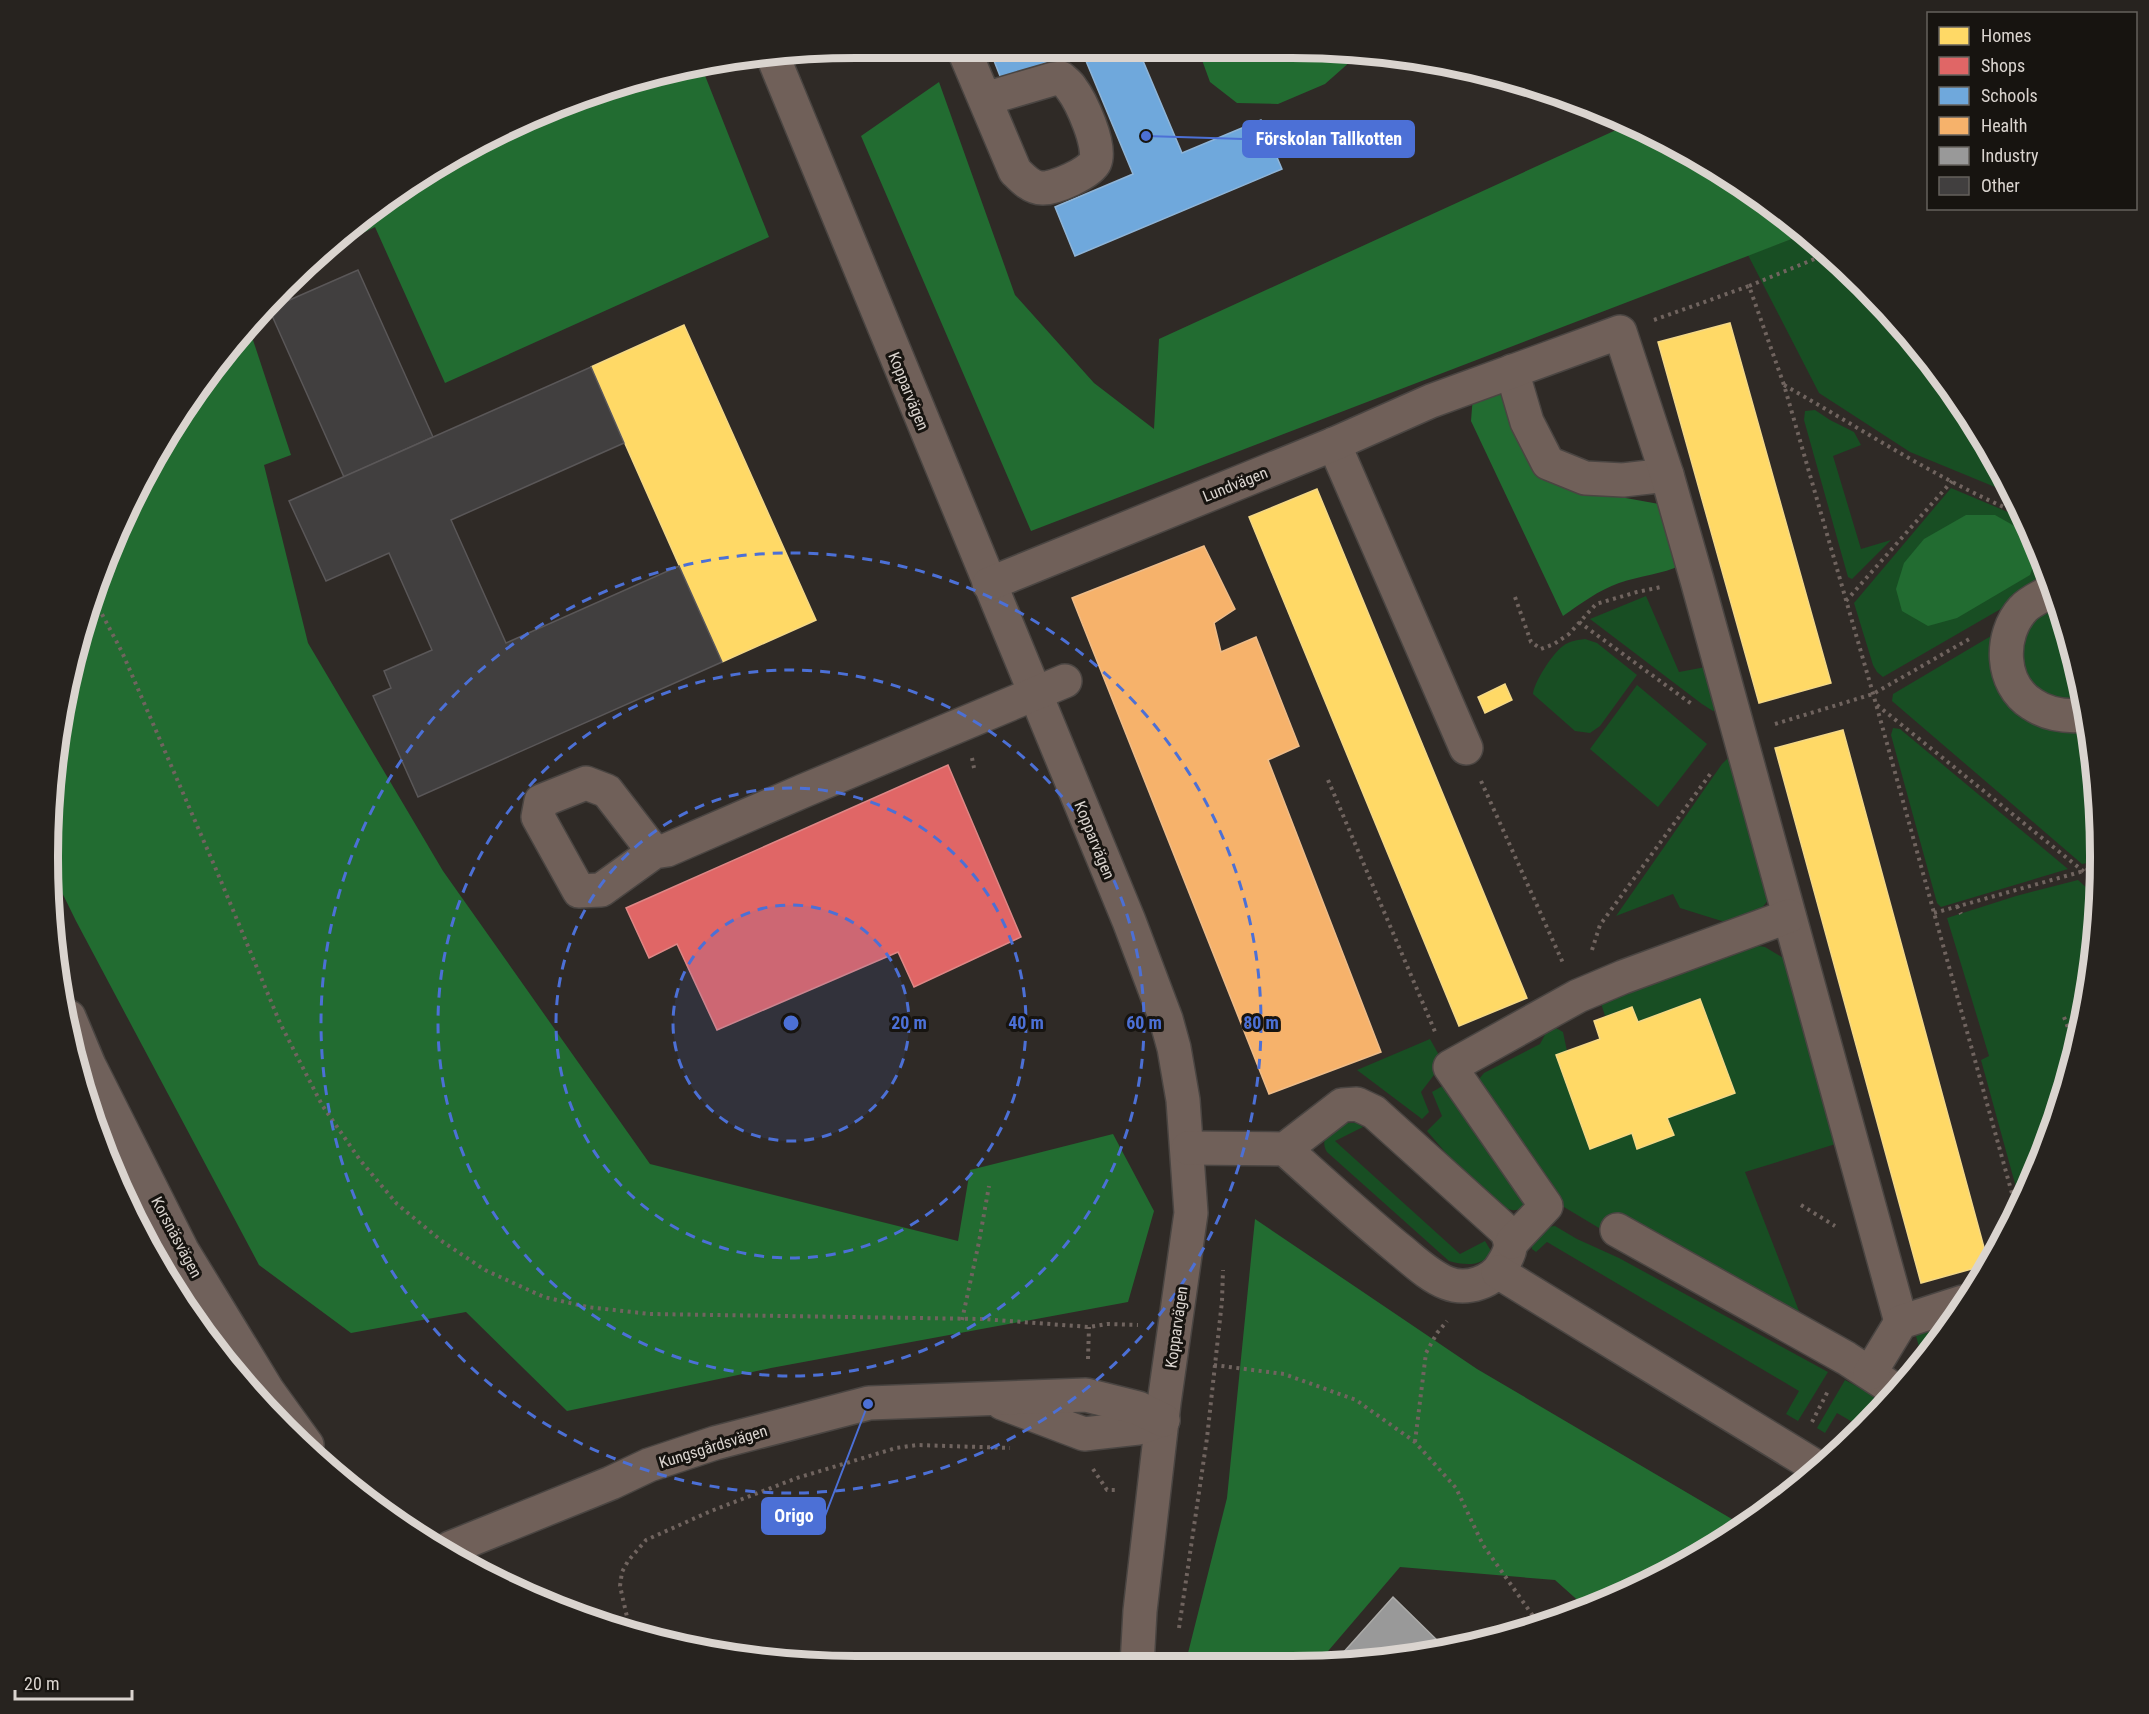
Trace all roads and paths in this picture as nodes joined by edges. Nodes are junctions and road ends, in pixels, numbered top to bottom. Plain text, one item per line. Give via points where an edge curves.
1 (967, 58) edge
2 (776, 63) edge
3 (985, 99) dead end
4 (1818, 257) edge
5 (1749, 286) junction
6 (1620, 332) junction
7 (1512, 371) junction
8 (1784, 385) junction
9 (1334, 444) junction
10 (1667, 475) junction
11 (1952, 481) junction
12 (2011, 510) edge
13 (1697, 580) junction
14 (989, 584) junction
15 (2046, 594) edge
16 (1515, 597) dead end
17 (1846, 601) junction
18 (99, 608) edge
19 (1579, 622) junction
20 (1975, 636) dead end
21 (1065, 681) dead end
22 (1035, 692) junction
23 (1873, 694) junction
24 (1876, 704) junction
25 (2078, 716) edge
26 (1738, 735) junction
27 (1466, 748) joint
28 (1328, 780) dead end
29 (654, 852) dead end
30 (2090, 869) edge
31 (2084, 871) junction
32 (2090, 876) edge
33 (1957, 906) junction
34 (1934, 913) junction
35 (1960, 914) dead end
36 (1789, 916) junction
37 (1578, 996) junction
38 (2064, 1017) dead end
39 (2070, 1033) edge
40 (84, 1054) edge
41 (1450, 1067) junction
42 (1188, 1148) junction
43 (1285, 1149) junction
44 (989, 1186) dead end
45 (2013, 1198) edge
46 (1617, 1230) dead end
47 (1512, 1242) junction
48 (1484, 1279) junction
49 (1953, 1305) edge
50 (962, 1320) junction
51 (1901, 1322) junction
52 (1089, 1327) dead end
53 (1214, 1365) dead end
54 (1883, 1382) edge
55 (1832, 1385) dead end
56 (285, 1415) edge
57 (1814, 1419) dead end
58 (1163, 1420) junction
59 (1415, 1442) junction
60 (1017, 1448) dead end
61 (1810, 1463) edge
62 (1088, 1464) dead end
63 (1107, 1490) dead end
64 (1197, 1497) dead end
65 (454, 1546) edge
66 (1534, 1617) edge
67 (628, 1621) edge
68 (1178, 1631) dead end
69 (1138, 1656) edge

1 - 3 street
2 - 14 street, Kopparvägen
4 - 5 path
5 - 6 path
5 - 8 path
6 - 7 street, Lundvägen
6 - 10 street
7 - 9 street, Lundvägen
7 - 10 street via 1527,422 1548,463 1585,478 1623,480
8 - 11 path
8 - 17 path
9 - 14 street, Lundvägen
9 - 27 street
10 - 13 street
11 - 12 path
11 - 17 path
13 - 19 path via 1612,598 1596,604
13 - 26 street
14 - 22 street, Kopparvägen
15 - 25 street via 2023,608 2009,633 2006,662 2010,678 2031,704 2048,712
16 - 19 path via 1531,642 1541,649 1562,639
17 - 23 path
18 - 50 path via 122,652 280,1023 316,1095 360,1160 406,1212 485,1270 544,1297 587,1307 650,1314
19 - 26 path
20 - 23 path
21 - 22 street
22 - 29 street via 667,850
22 - 42 street, Kopparvägen via 1166,1019 1183,1100
23 - 24 path
23 - 26 path
24 - 31 path
24 - 34 path
26 - 36 street
26 - 37 path via 1600,924
27 - 37 path
28 - 41 path
30 - 31 path
31 - 32 path
31 - 33 path
33 - 34 path
33 - 35 path
34 - 45 path
36 - 37 street
36 - 51 street
37 - 41 street
38 - 39 path
40 - 56 main road, Korsnäsvägen via 182,1250
41 - 47 street via 1546,1206
42 - 43 street
42 - 58 street, Kopparvägen via 1191,1213
43 - 47 street via 1342,1105 1357,1104 1374,1112 1506,1231
43 - 48 street via 1431,1275 1450,1284
44 - 50 path
46 - 54 street
47 - 48 street via 1511,1250
48 - 59 path via 1437,1333 1426,1353
48 - 61 street
49 - 51 street
50 - 52 path
51 - 54 street
53 - 59 path via 1284,1374 1356,1400
55 - 57 path
58 - 65 street, Kungsgårdsvägen via 1138,1408 1086,1395 869,1403 715,1443 649,1465
58 - 69 street, Kopparvägen
59 - 66 path via 1456,1488 1483,1545
60 - 67 path via 896,1448 797,1478 646,1540 622,1572 620,1586
62 - 63 path
64 - 68 path

